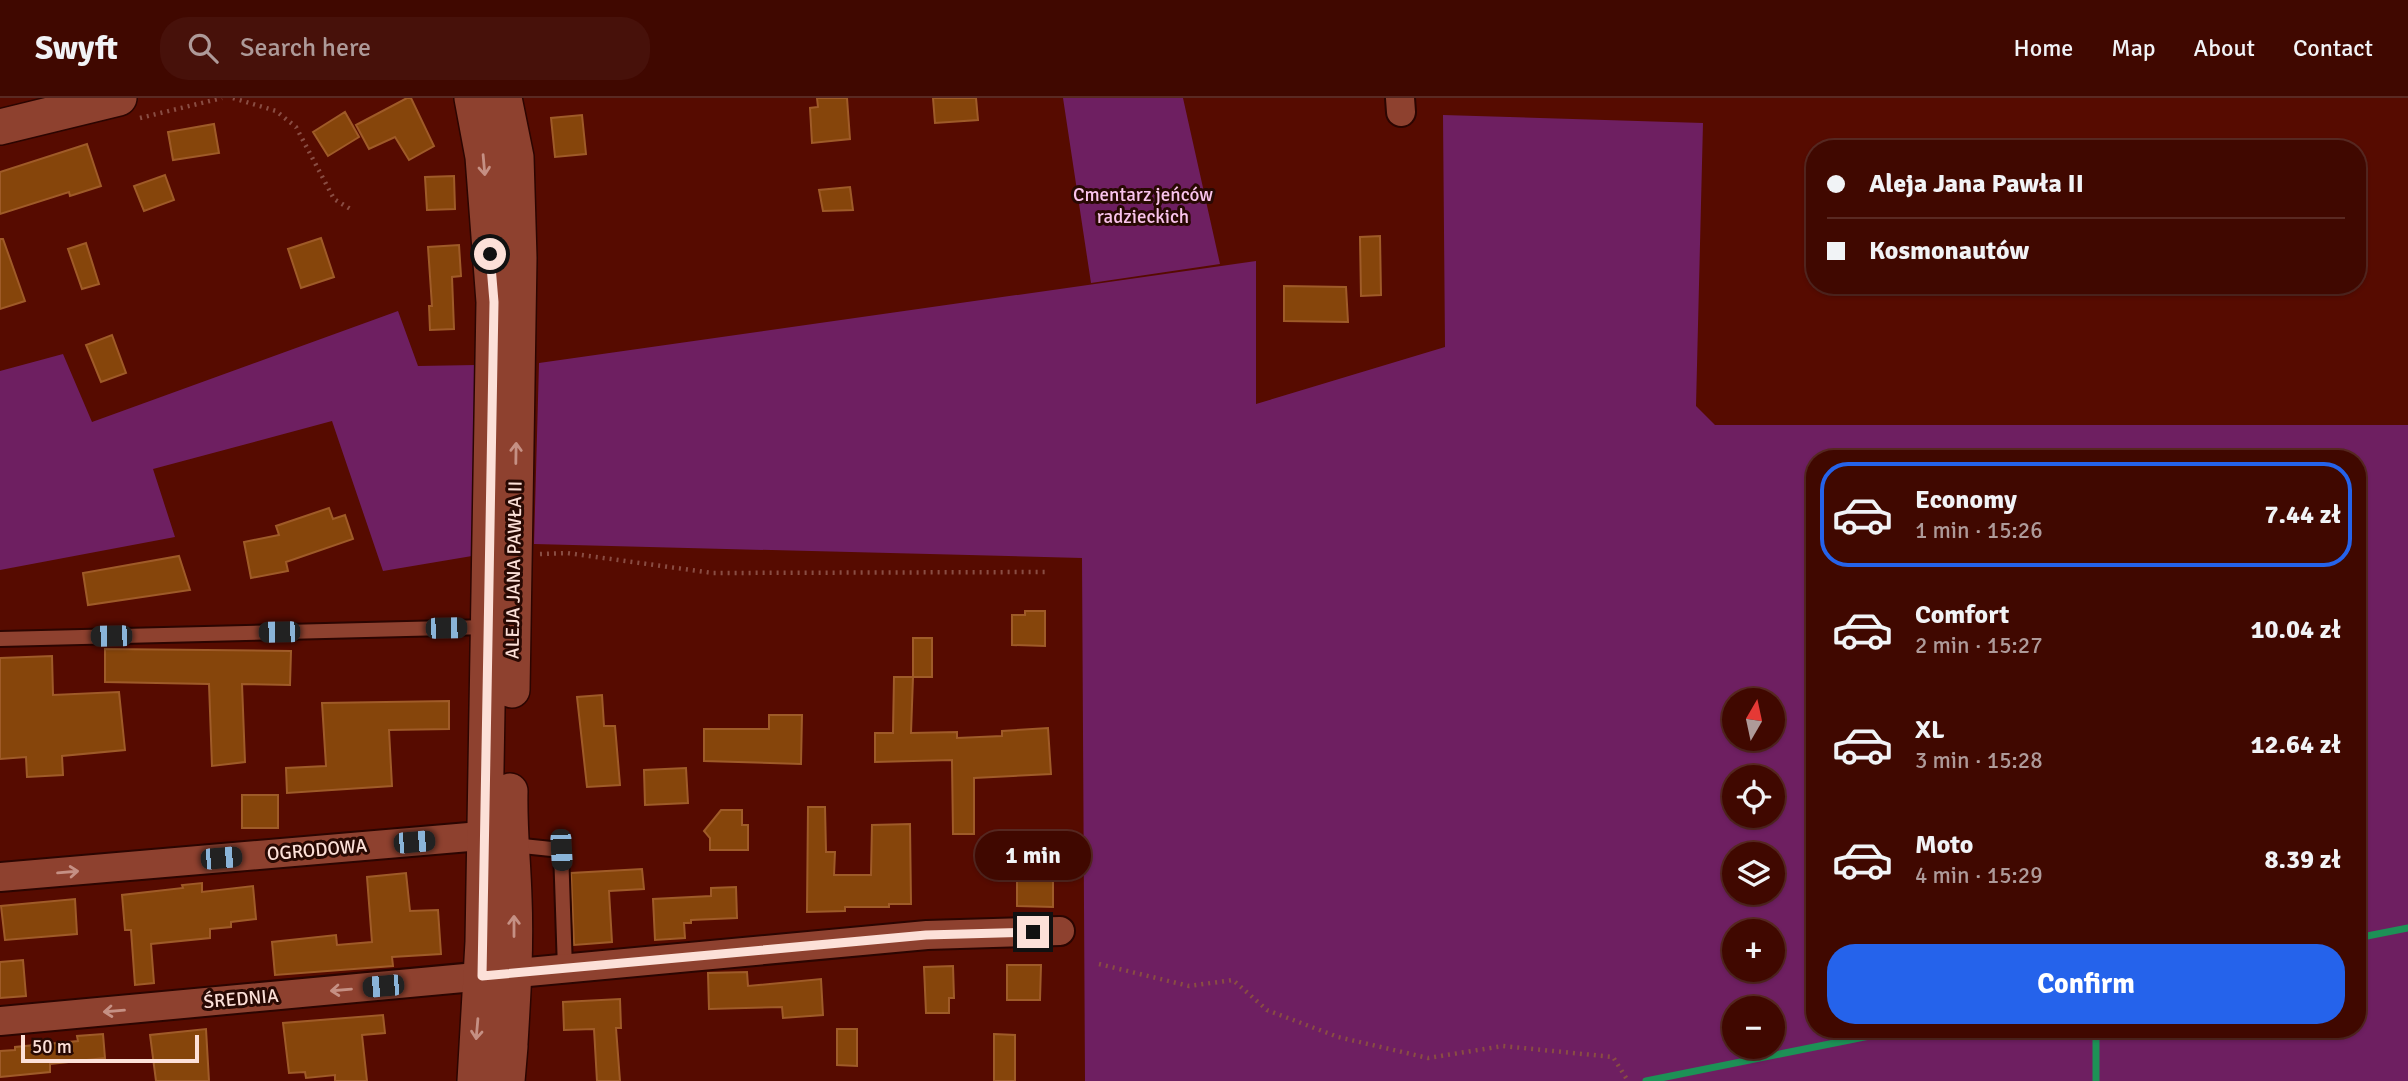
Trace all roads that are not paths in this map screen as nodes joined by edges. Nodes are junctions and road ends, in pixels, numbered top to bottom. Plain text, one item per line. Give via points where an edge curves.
1 (119, 98) edge
2 (472, 98) edge
3 (504, 98) edge
4 (0, 127) edge
5 (502, 555) junction
6 (488, 627) junction
7 (0, 639) edge
8 (501, 839) junction
9 (0, 877) edge
10 (1060, 931) dead end
11 (565, 969) junction
12 (498, 975) junction
13 (0, 1021) edge
14 (475, 1081) edge
15 (507, 1081) edge

1 - 4 street
2 -> 5 street, ALEJA JANA PAWŁA II via 483,157 494,302
5 -> 3 street, ALEJA JANA PAWŁA II via 519,258 516,157
5 - 6 street, ALEJA JANA PAWŁA II
5 - 8 street, ALEJA JANA PAWŁA II
6 - 7 lane
6 - 8 street, ALEJA JANA PAWŁA II
9 -> 8 street, OGRODOWA
8 - 11 lane via 561,850
8 - 12 street, ALEJA JANA PAWŁA II
10 - 11 street, ŚREDNIA via 926,935
11 - 12 street, ŚREDNIA
12 -> 13 street, ŚREDNIA
12 -> 14 street, ALEJA JANA PAWŁA II via 475,1045
12 - 15 street via 492,985 502,1004 510,1043

